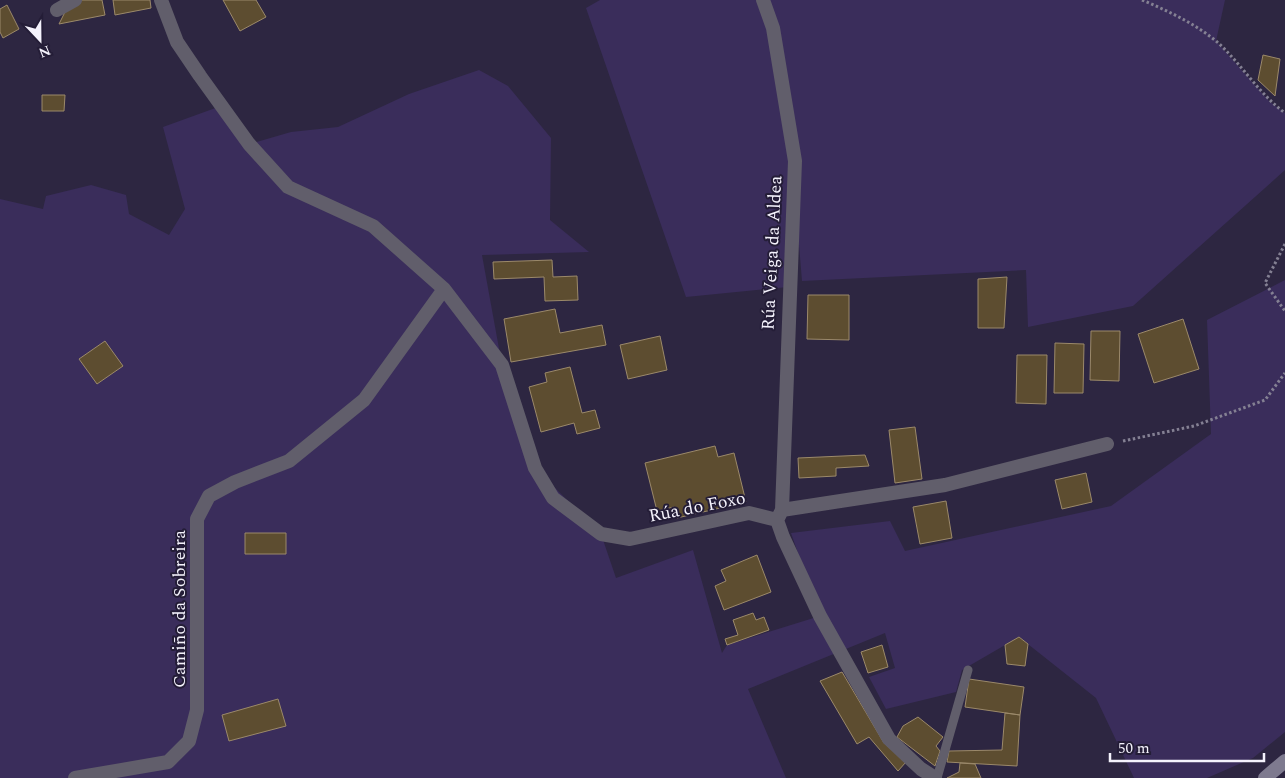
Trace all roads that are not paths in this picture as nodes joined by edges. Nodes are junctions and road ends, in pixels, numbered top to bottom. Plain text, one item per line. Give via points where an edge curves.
1 (74, 0) edge
2 (161, 0) edge
3 (763, 0) edge
4 (58, 10) dead end
5 (444, 289) junction
6 (1107, 444) road end
7 (779, 515) junction
8 (968, 670) dead end
9 (1285, 761) edge
10 (75, 778) edge
11 (936, 778) edge
12 (1265, 778) edge

1 - 4 street
2 - 5 street, Rúa do Foxo via 177,42 200,76 249,144 288,187 373,226
3 - 7 street, Rúa Veiga da Aldea via 773,28 795,161
5 - 7 street, Rúa do Foxo via 502,365 535,468 553,498 602,534 630,539 749,513
5 - 10 street, Camiño da Sobreira via 364,400 289,461 209,496 197,519 197,710 189,741 168,762
6 - 7 street via 945,485
7 - 11 street via 782,537 820,616 888,739
8 - 11 lane
9 - 12 main road

